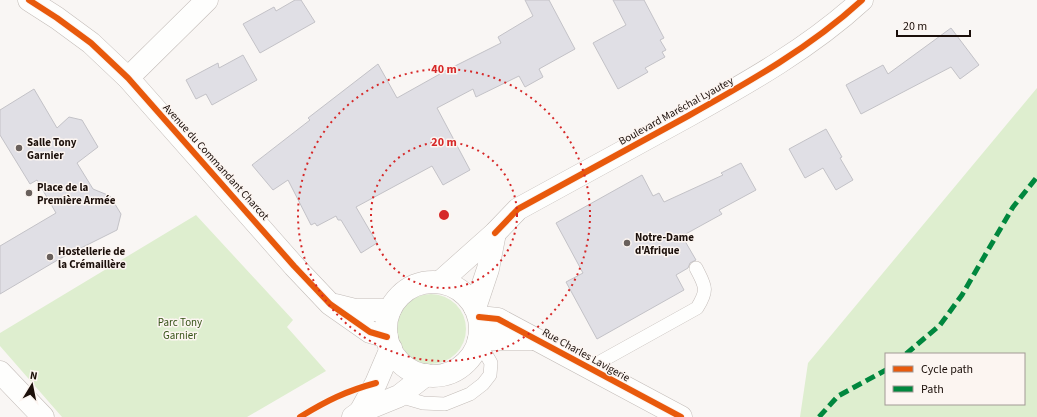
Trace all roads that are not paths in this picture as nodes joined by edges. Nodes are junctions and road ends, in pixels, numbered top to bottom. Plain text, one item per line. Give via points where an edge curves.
1 (29, 0) edge
2 (207, 0) edge
3 (862, 0) edge
4 (128, 78) junction
5 (495, 233) junction
6 (696, 268) dead end
7 (440, 282) junction
8 (330, 304) junction
9 (390, 310) junction
10 (477, 313) junction
11 (536, 338) junction
12 (479, 340) junction
13 (389, 342) junction
14 (589, 368) junction
15 (0, 372) edge
16 (426, 375) junction
17 (399, 396) junction
18 (357, 415) edge
19 (43, 417) edge
20 (681, 417) edge

1 - 4 street, Avenue du Commandant Charcot via 92,43
2 - 4 street
3 - 5 street, Boulevard Maréchal Lyautey via 843,18 746,84 518,209
4 - 8 street, Avenue du Commandant Charcot
5 - 7 street, Boulevard Maréchal Lyautey
5 - 10 street
6 - 14 lane via 705,286 704,298 697,308
7 - 9 street via 425,283 411,288 399,297
7 - 10 street via 461,291 469,298
8 - 9 street via 355,310
8 - 13 street, Avenue du Commandant Charcot
9 - 13 street via 386,324
10 - 11 street, Rue Charles Lavigerie via 498,319
10 - 12 street
11 - 12 street
11 - 14 street, Rue Charles Lavigerie
12 - 16 street via 473,354 464,365 439,376
12 - 17 lane via 491,363 490,375 470,394 445,404 423,403
13 - 16 street via 399,361 411,370
13 - 18 street via 376,383
14 - 20 street, Rue Charles Lavigerie
15 - 19 street
16 - 17 street
17 - 18 street

